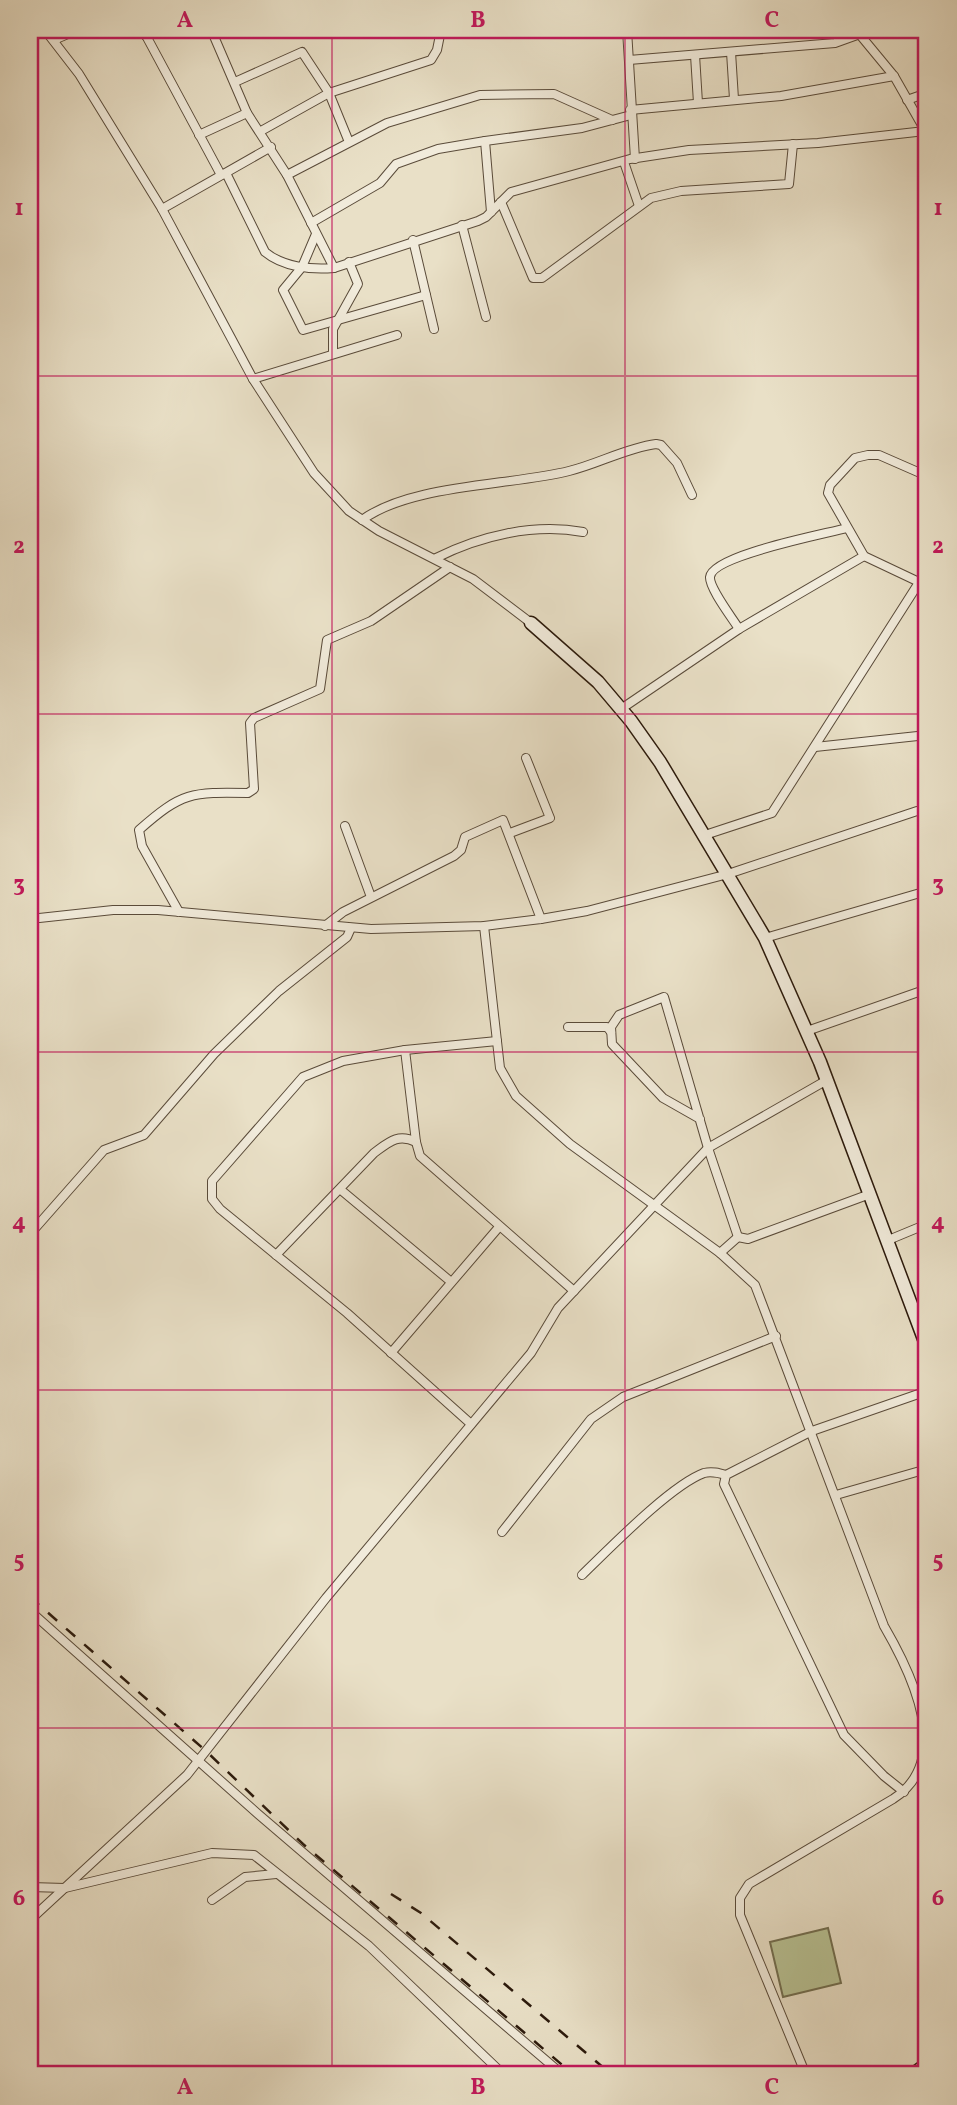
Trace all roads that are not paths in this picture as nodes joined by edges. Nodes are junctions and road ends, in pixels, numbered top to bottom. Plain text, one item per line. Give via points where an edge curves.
1 (45, 30) edge
2 (55, 30) edge
3 (166, 30) edge
4 (206, 30) edge
5 (441, 30) edge
6 (626, 30) edge
7 (73, 31) edge
8 (858, 32) edge
9 (144, 33) edge
10 (54, 40) junction
11 (731, 52) junction
12 (695, 55) junction
13 (629, 60) junction
14 (894, 76) junction
15 (235, 82) junction
16 (329, 93) junction
17 (927, 93) edge
18 (734, 99) junction
19 (907, 100) junction
20 (698, 103) junction
21 (631, 112) junction
22 (247, 113) junction
23 (612, 120) junction
24 (261, 131) junction
25 (926, 132) edge
26 (199, 135) junction
27 (485, 141) junction
28 (349, 142) junction
29 (793, 144) junction
30 (271, 148) junction
31 (635, 159) junction
32 (624, 162) junction
33 (224, 174) junction
34 (287, 175) junction
35 (501, 202) junction
36 (639, 206) junction
37 (162, 209) junction
38 (491, 212) junction
39 (311, 223) junction
40 (462, 225) junction
41 (316, 234) junction
42 (413, 240) junction
43 (349, 262) junction
44 (302, 267) junction
45 (334, 268) junction
46 (426, 295) junction
47 (486, 317) dead end
48 (338, 322) junction
49 (434, 328) dead end
50 (397, 335) dead end
51 (333, 354) junction
52 (253, 379) junction
53 (927, 476) edge
54 (692, 495) dead end
55 (362, 520) junction
56 (847, 528) junction
57 (583, 532) dead end
58 (864, 556) junction
59 (436, 558) junction
60 (450, 567) junction
61 (927, 570) edge
62 (919, 582) junction
63 (531, 623) joint
64 (739, 629) junction
65 (621, 709) junction
66 (927, 735) edge
67 (815, 747) junction
68 (526, 758) dead end
69 (927, 822) edge
70 (345, 826) dead end
71 (510, 833) junction
72 (705, 835) junction
73 (728, 874) junction
74 (927, 891) edge
75 (371, 897) junction
76 (179, 912) junction
77 (30, 919) edge
78 (541, 919) junction
79 (324, 926) junction
80 (484, 926) junction
81 (351, 928) junction
82 (765, 938) junction
83 (927, 989) edge
84 (568, 1027) dead end
85 (807, 1031) junction
86 (612, 1035) junction
87 (497, 1041) junction
88 (405, 1050) junction
89 (827, 1080) junction
90 (700, 1118) junction
91 (416, 1142) junction
92 (708, 1148) junction
93 (341, 1190) junction
94 (870, 1194) junction
95 (656, 1205) junction
96 (927, 1224) edge
97 (499, 1227) junction
98 (30, 1234) edge
99 (738, 1237) junction
100 (886, 1241) junction
101 (720, 1252) junction
102 (276, 1255) junction
103 (450, 1281) junction
104 (574, 1291) junction
105 (776, 1336) junction
106 (927, 1347) edge
107 (391, 1353) junction
108 (927, 1391) edge
109 (471, 1424) junction
110 (812, 1431) junction
111 (927, 1469) edge
112 (726, 1475) junction
113 (836, 1494) junction
114 (502, 1532) dead end
115 (582, 1575) dead end
116 (30, 1611) edge
117 (198, 1761) junction
118 (924, 1766) edge
119 (904, 1792) junction
120 (279, 1875) junction
121 (30, 1887) edge
122 (65, 1888) junction
123 (212, 1900) dead end
124 (30, 1920) edge
125 (927, 2064) edge
126 (504, 2075) edge
127 (563, 2075) edge
128 (806, 2075) edge
129 (912, 2075) edge

1 - 10 street
2 - 7 street
3 - 9 street
4 - 15 street
5 - 16 street via 431,60
6 - 13 street
7 - 10 street
8 - 11 street via 835,43
8 - 14 street
9 - 26 street
10 - 37 street
11 - 12 street
11 - 18 street
12 - 13 street
12 - 20 street
13 - 21 street
14 - 18 street via 842,88
14 - 19 street
15 - 16 street via 302,52
15 - 22 street
16 - 24 street
16 - 28 street
17 - 19 street
18 - 20 street
19 - 25 street
20 - 21 street
21 - 23 street
21 - 31 street
22 - 24 street
22 - 26 street
23 - 27 street
23 - 28 street via 554,94 480,95 387,123
24 - 30 street
25 - 29 street
26 - 33 street
27 - 38 street
27 - 39 street via 438,149 397,164 380,183
28 - 34 street
29 - 31 street via 690,150
29 - 36 street via 789,184 681,191
30 - 33 street
30 - 34 street
31 - 32 street
32 - 35 street via 512,191
32 - 36 street
33 - 37 street
33 - 44 street via 265,252
34 - 39 street
35 - 36 street via 537,279
35 - 38 street
37 - 52 street
38 - 40 street
39 - 41 street
40 - 42 street
40 - 47 street
41 - 44 street
41 - 45 street
42 - 43 street
42 - 46 street
43 - 45 street
43 - 48 street via 358,284
44 - 45 street
44 - 48 street via 283,293 299,327 307,331
46 - 48 street
46 - 49 street
48 - 51 street via 331,337
50 - 51 street
51 - 52 street
52 - 55 street via 314,473 339,503
53 - 56 street via 879,455 855,458 828,492
54 - 55 street via 677,463 656,444 569,471 409,499 380,507
55 - 59 street
56 - 58 street
56 - 64 street via 738,556 713,570 713,586
57 - 59 street via 530,529 455,548
58 - 62 street
58 - 64 street
59 - 60 street
60 - 63 street via 496,594
60 - 76 street via 371,621 327,640 320,689 254,718 250,723 254,789 185,795 139,830 142,846
61 - 62 street
62 - 67 street
63 - 65 street via 598,682
64 - 65 street
65 - 72 street
66 - 67 street
67 - 72 street via 772,813
68 - 71 street via 550,818
69 - 73 street via 917,811
70 - 75 street
71 - 75 street via 503,820 496,821 464,837 461,850 444,862
71 - 78 street
72 - 73 street
73 - 78 street
73 - 82 street
74 - 82 street
75 - 79 street
76 - 77 street via 113,910
76 - 79 street
78 - 80 street
79 - 81 street
80 - 81 street
80 - 87 street
81 - 98 street via 347,937 279,991 214,1054 144,1135 104,1150
82 - 85 street
83 - 85 street
84 - 86 street via 607,1027
85 - 89 street
86 - 90 street via 612,1044 663,1098
86 - 90 street via 611,1027 620,1016 664,997
87 - 88 street
87 - 95 street via 500,1068 516,1097 570,1144
88 - 91 street
88 - 102 street via 343,1061 303,1077 212,1181 212,1199 220,1209
89 - 92 street
89 - 94 street
90 - 92 street
91 - 93 street via 392,1139
91 - 97 street via 420,1156 434,1171
92 - 95 street
92 - 99 street
93 - 102 street
93 - 103 street
94 - 99 street via 748,1239
94 - 100 street
95 - 101 street
95 - 104 street
96 - 100 street
97 - 103 street
97 - 104 street
99 - 101 street
100 - 106 street
101 - 105 street via 755,1285
102 - 107 street
103 - 107 street
104 - 109 street via 548,1321 531,1353
105 - 110 street
105 - 114 street via 623,1397 591,1419
107 - 109 street
108 - 110 street
109 - 117 street
110 - 112 street
110 - 113 street
111 - 113 street
112 - 115 street via 708,1472 694,1478
112 - 119 street via 725,1491 844,1735
113 - 118 street via 921,1711
116 - 117 street
117 - 122 street
117 - 127 street
118 - 119 street
119 - 128 street via 749,1884 740,1898 740,1915
120 - 122 street via 248,1853 212,1853
120 - 123 street via 245,1877
120 - 126 street via 369,1947
121 - 122 street
122 - 124 street
125 - 129 street

